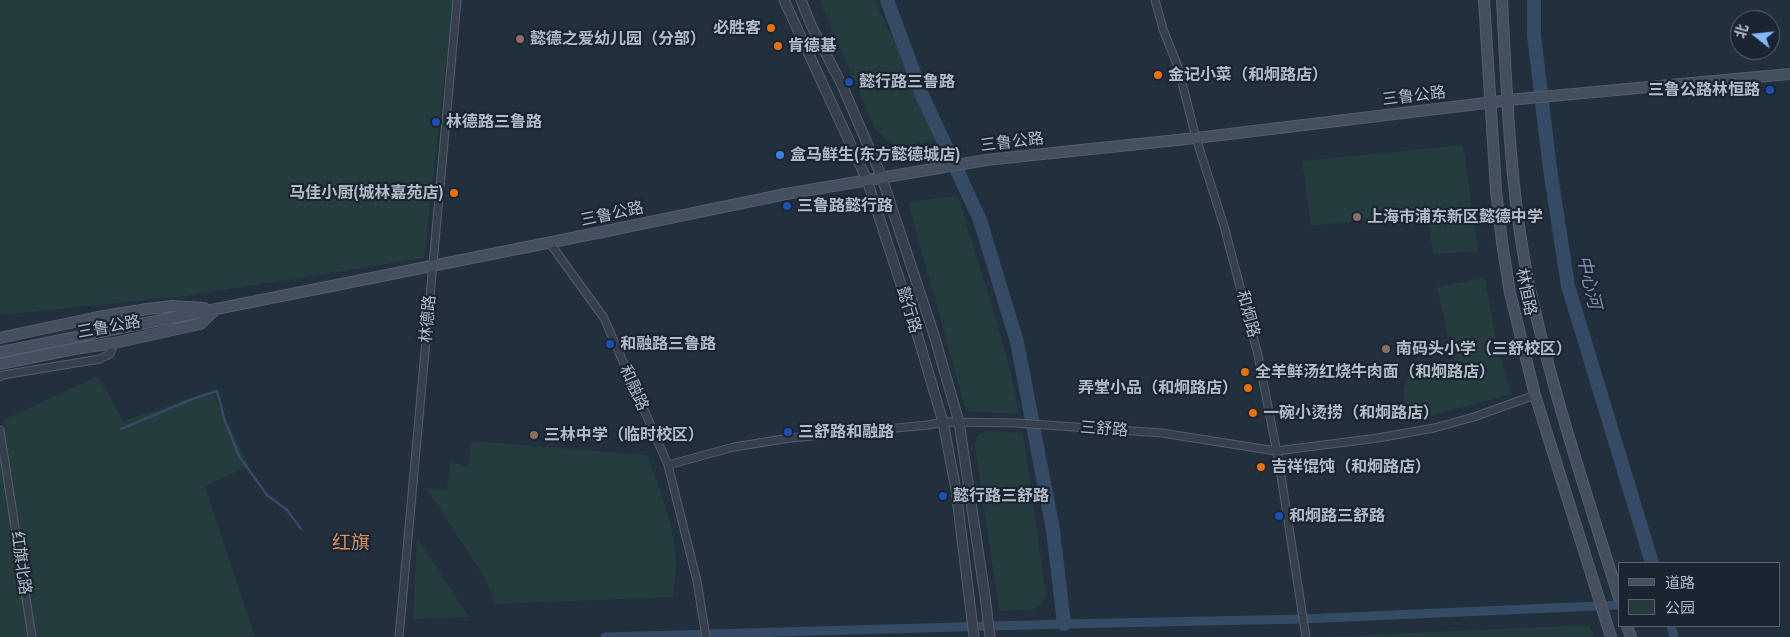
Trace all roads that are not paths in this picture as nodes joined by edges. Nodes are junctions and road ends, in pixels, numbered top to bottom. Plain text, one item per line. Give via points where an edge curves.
1 (459, 0) edge
2 (784, 0) edge
3 (801, 0) edge
4 (1155, 0) edge
5 (1484, 0) edge
6 (1502, 0) edge
7 (1790, 74) edge
8 (1508, 100) junction
9 (1490, 102) junction
10 (1196, 138) junction
11 (882, 178) junction
12 (867, 180) junction
13 (549, 242) junction
14 (433, 265) junction
15 (217, 308) junction
16 (0, 338) edge
17 (114, 343) junction
18 (0, 352) edge
19 (0, 364) edge
20 (0, 377) edge
21 (1535, 395) junction
22 (943, 422) junction
23 (959, 422) junction
24 (0, 430) edge
25 (1276, 451) junction
26 (668, 465) junction
27 (1618, 595) edge
28 (32, 637) edge
29 (398, 637) edge
30 (706, 637) edge
31 (974, 637) edge
32 (990, 637) edge
33 (1306, 637) edge
34 (1611, 637) edge

1 - 14 street, 林德路
2 - 12 street, 懿行路
3 - 11 street, 懿行路
4 - 10 street, 和炯路 via 1178,67
5 - 9 main road, 林恒路
6 - 8 main road, 林恒路
7 - 8 main road, 三鲁公路
8 - 9 main road, 三鲁公路
8 - 27 main road, 林恒路 via 1516,199 1530,288 1554,388
9 - 10 main road, 三鲁公路
9 - 21 main road, 林恒路 via 1502,242 1510,293
10 - 11 main road, 三鲁公路 via 993,159
10 - 25 street, 和炯路 via 1224,226 1258,355
11 - 12 main road, 三鲁公路
11 - 23 street, 懿行路
12 - 13 main road, 三鲁公路
12 - 22 street, 懿行路
13 - 14 main road, 三鲁公路
13 - 26 street, 和融路 via 604,318
14 - 15 main road, 三鲁公路
14 - 29 street, 林德路
15 - 16 main road, 三鲁公路 via 173,306 147,309
15 - 17 main road, 三鲁公路 via 200,324
15 - 18 main road, 三鲁公路
17 - 19 main road, 三鲁公路
17 - 20 street via 110,354 100,358
21 - 25 street, 三舒路 via 1434,428
21 - 34 main road, 林恒路
22 - 23 street, 三舒路
22 - 26 street, 三舒路 via 790,438 734,447
22 - 31 street, 懿行路 via 956,490
23 - 25 street, 三舒路 via 1162,433
23 - 32 street, 懿行路
24 - 28 street, 红旗北路
25 - 33 street, 和炯路
26 - 30 street, 和融路 via 697,582

